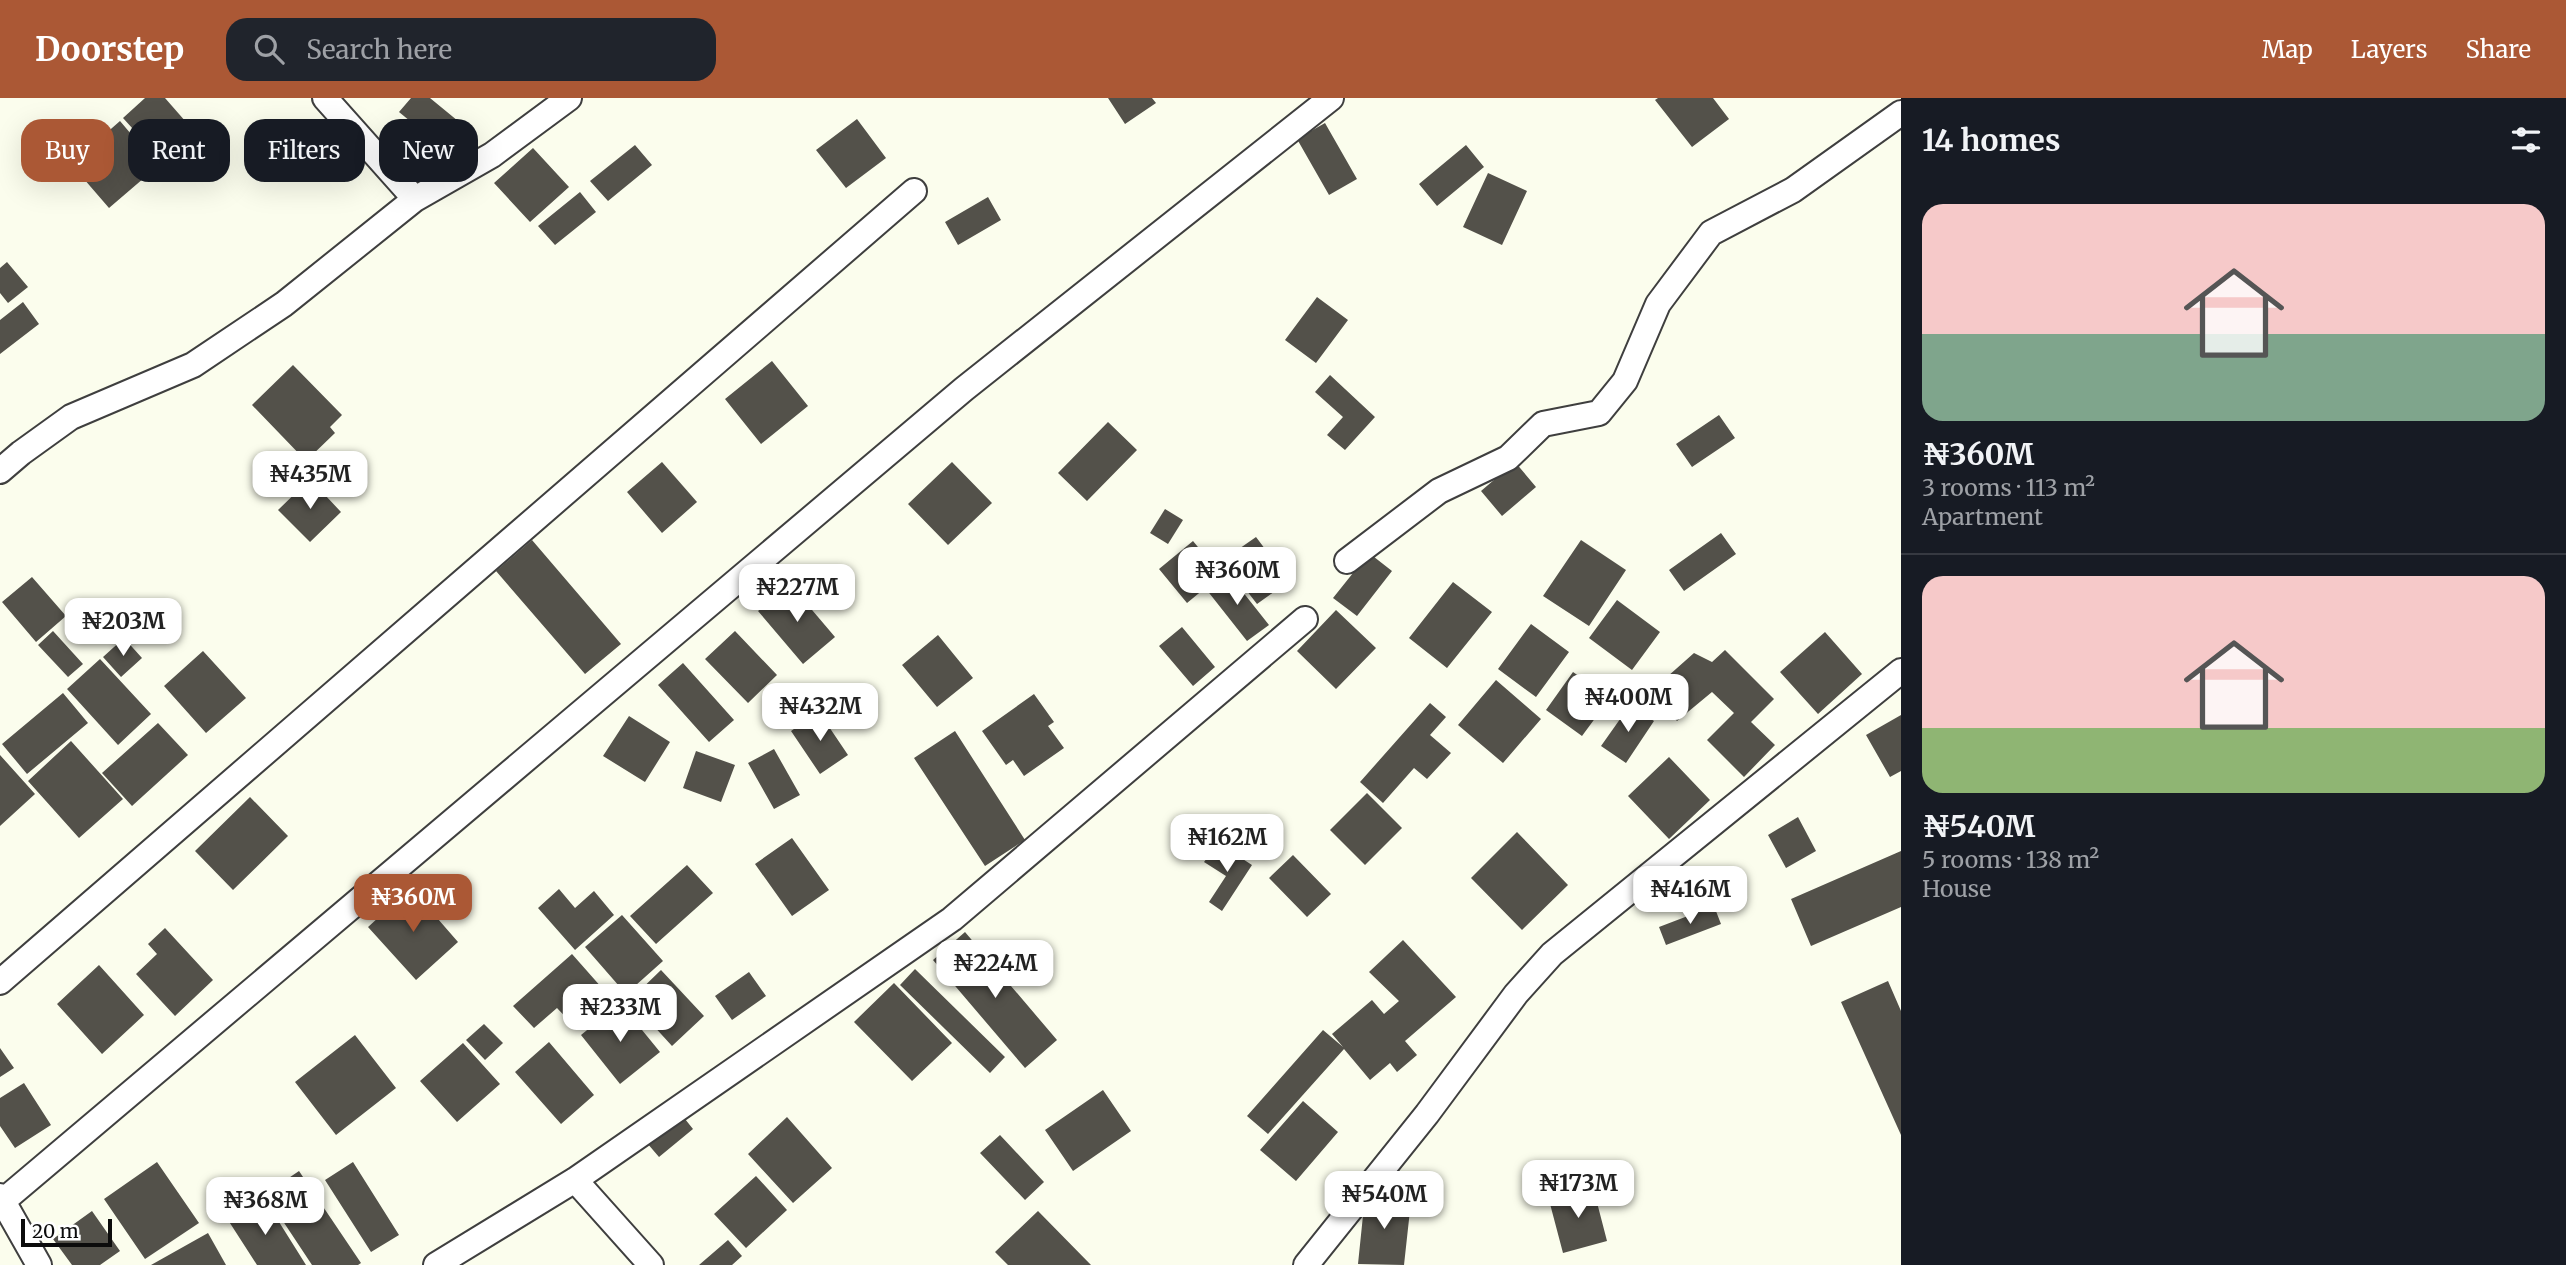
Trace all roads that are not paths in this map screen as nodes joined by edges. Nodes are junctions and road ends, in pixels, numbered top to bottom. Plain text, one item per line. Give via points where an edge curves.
1 (325, 98) edge
2 (569, 98) edge
3 (1331, 98) edge
4 (1901, 113) edge
5 (914, 191) dead end
6 (415, 199) junction
7 (0, 471) edge
8 (1347, 561) dead end
9 (1305, 619) dead end
10 (1901, 671) edge
11 (0, 982) edge
12 (575, 1180) junction
13 (1, 1198) edge
14 (39, 1265) edge
15 (436, 1265) edge
16 (652, 1265) edge
17 (1306, 1265) edge

1 - 6 street
2 - 6 street via 492,155
3 - 13 street via 964,389
4 - 8 street via 1793,190 1711,233 1658,304 1625,381 1599,414 1543,424 1508,458 1439,491
5 - 11 street
6 - 7 street via 284,304 193,365 71,418
9 - 12 street via 952,919
10 - 17 street via 1552,954
12 - 15 street
12 - 16 street
13 - 14 street

